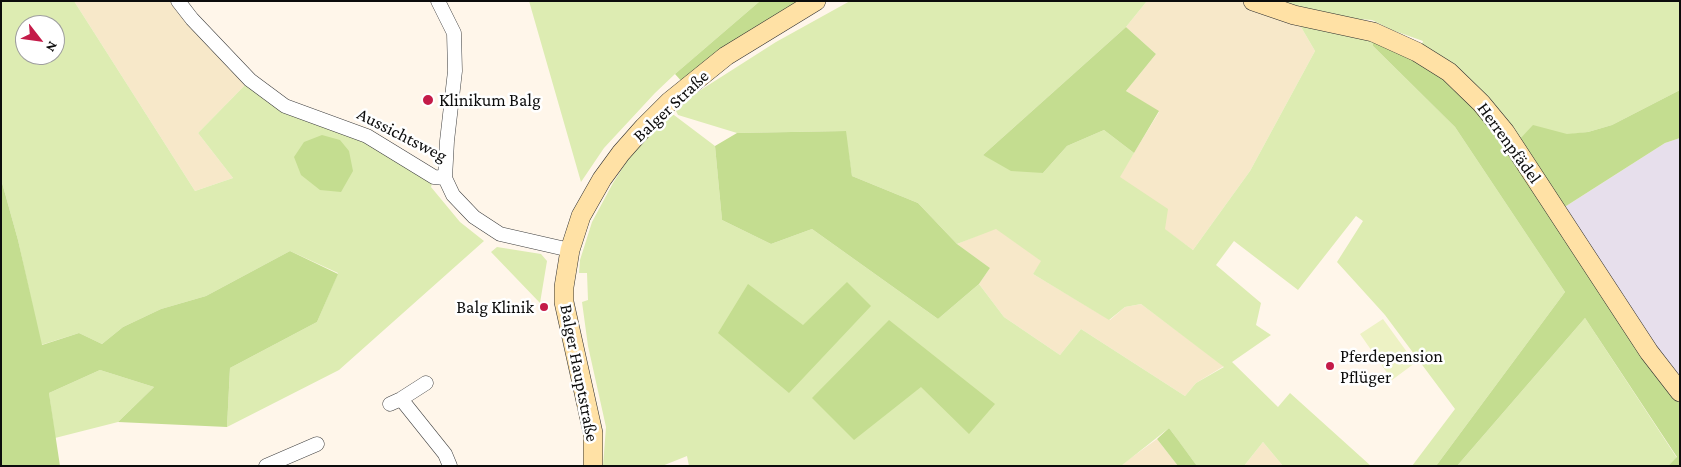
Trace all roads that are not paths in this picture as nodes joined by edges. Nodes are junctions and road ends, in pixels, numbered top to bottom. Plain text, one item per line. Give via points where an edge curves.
1 (178, 1) edge
2 (438, 1) edge
3 (816, 1) edge
4 (1253, 1) edge
5 (445, 178) junction
6 (570, 250) junction
7 (426, 383) dead end
8 (1680, 392) edge
9 (317, 444) dead end
10 (296, 460) edge
11 (266, 466) edge
12 (450, 466) edge
13 (593, 466) edge

1 - 5 street, Aussichtsweg via 250,80 285,106 367,136 434,177
2 - 5 street via 454,32 455,71
3 - 6 street, Balger Straße via 726,56 669,102 644,127 616,160 590,199
4 - 8 street, Herrenpfädel via 1294,15 1373,32 1417,52 1449,72 1481,103 1504,132 1649,352
5 - 6 street, Aussichtsweg via 453,194 474,217 500,234
6 - 13 street, Balger Hauptstraße via 564,287 565,309 593,433
7 - 12 street via 396,401 445,454
9 - 10 street
10 - 11 street

